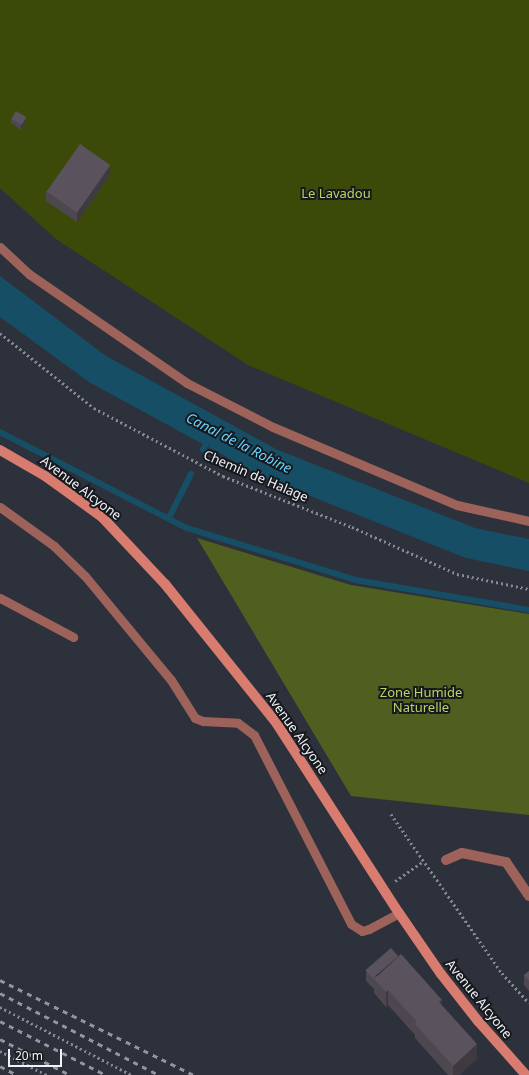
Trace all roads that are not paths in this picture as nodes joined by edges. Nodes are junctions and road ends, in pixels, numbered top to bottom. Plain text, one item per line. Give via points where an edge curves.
1 (0, 247) edge
2 (0, 450) edge
3 (0, 507) edge
4 (529, 521) edge
5 (0, 598) edge
6 (73, 637) dead end
7 (446, 860) dead end
8 (529, 896) edge
9 (399, 913) junction
10 (526, 1075) edge

1 - 4 lane via 29,274 187,383 273,427 458,505
2 - 9 street, Avenue Alcyone via 45,476 102,517 147,563 277,724
3 - 9 lane via 54,546 85,576 171,680 195,718 238,724 254,735 351,924 362,931
5 - 6 lane
7 - 8 street via 462,853 506,862
9 - 10 street, Avenue Alcyone via 478,1021

